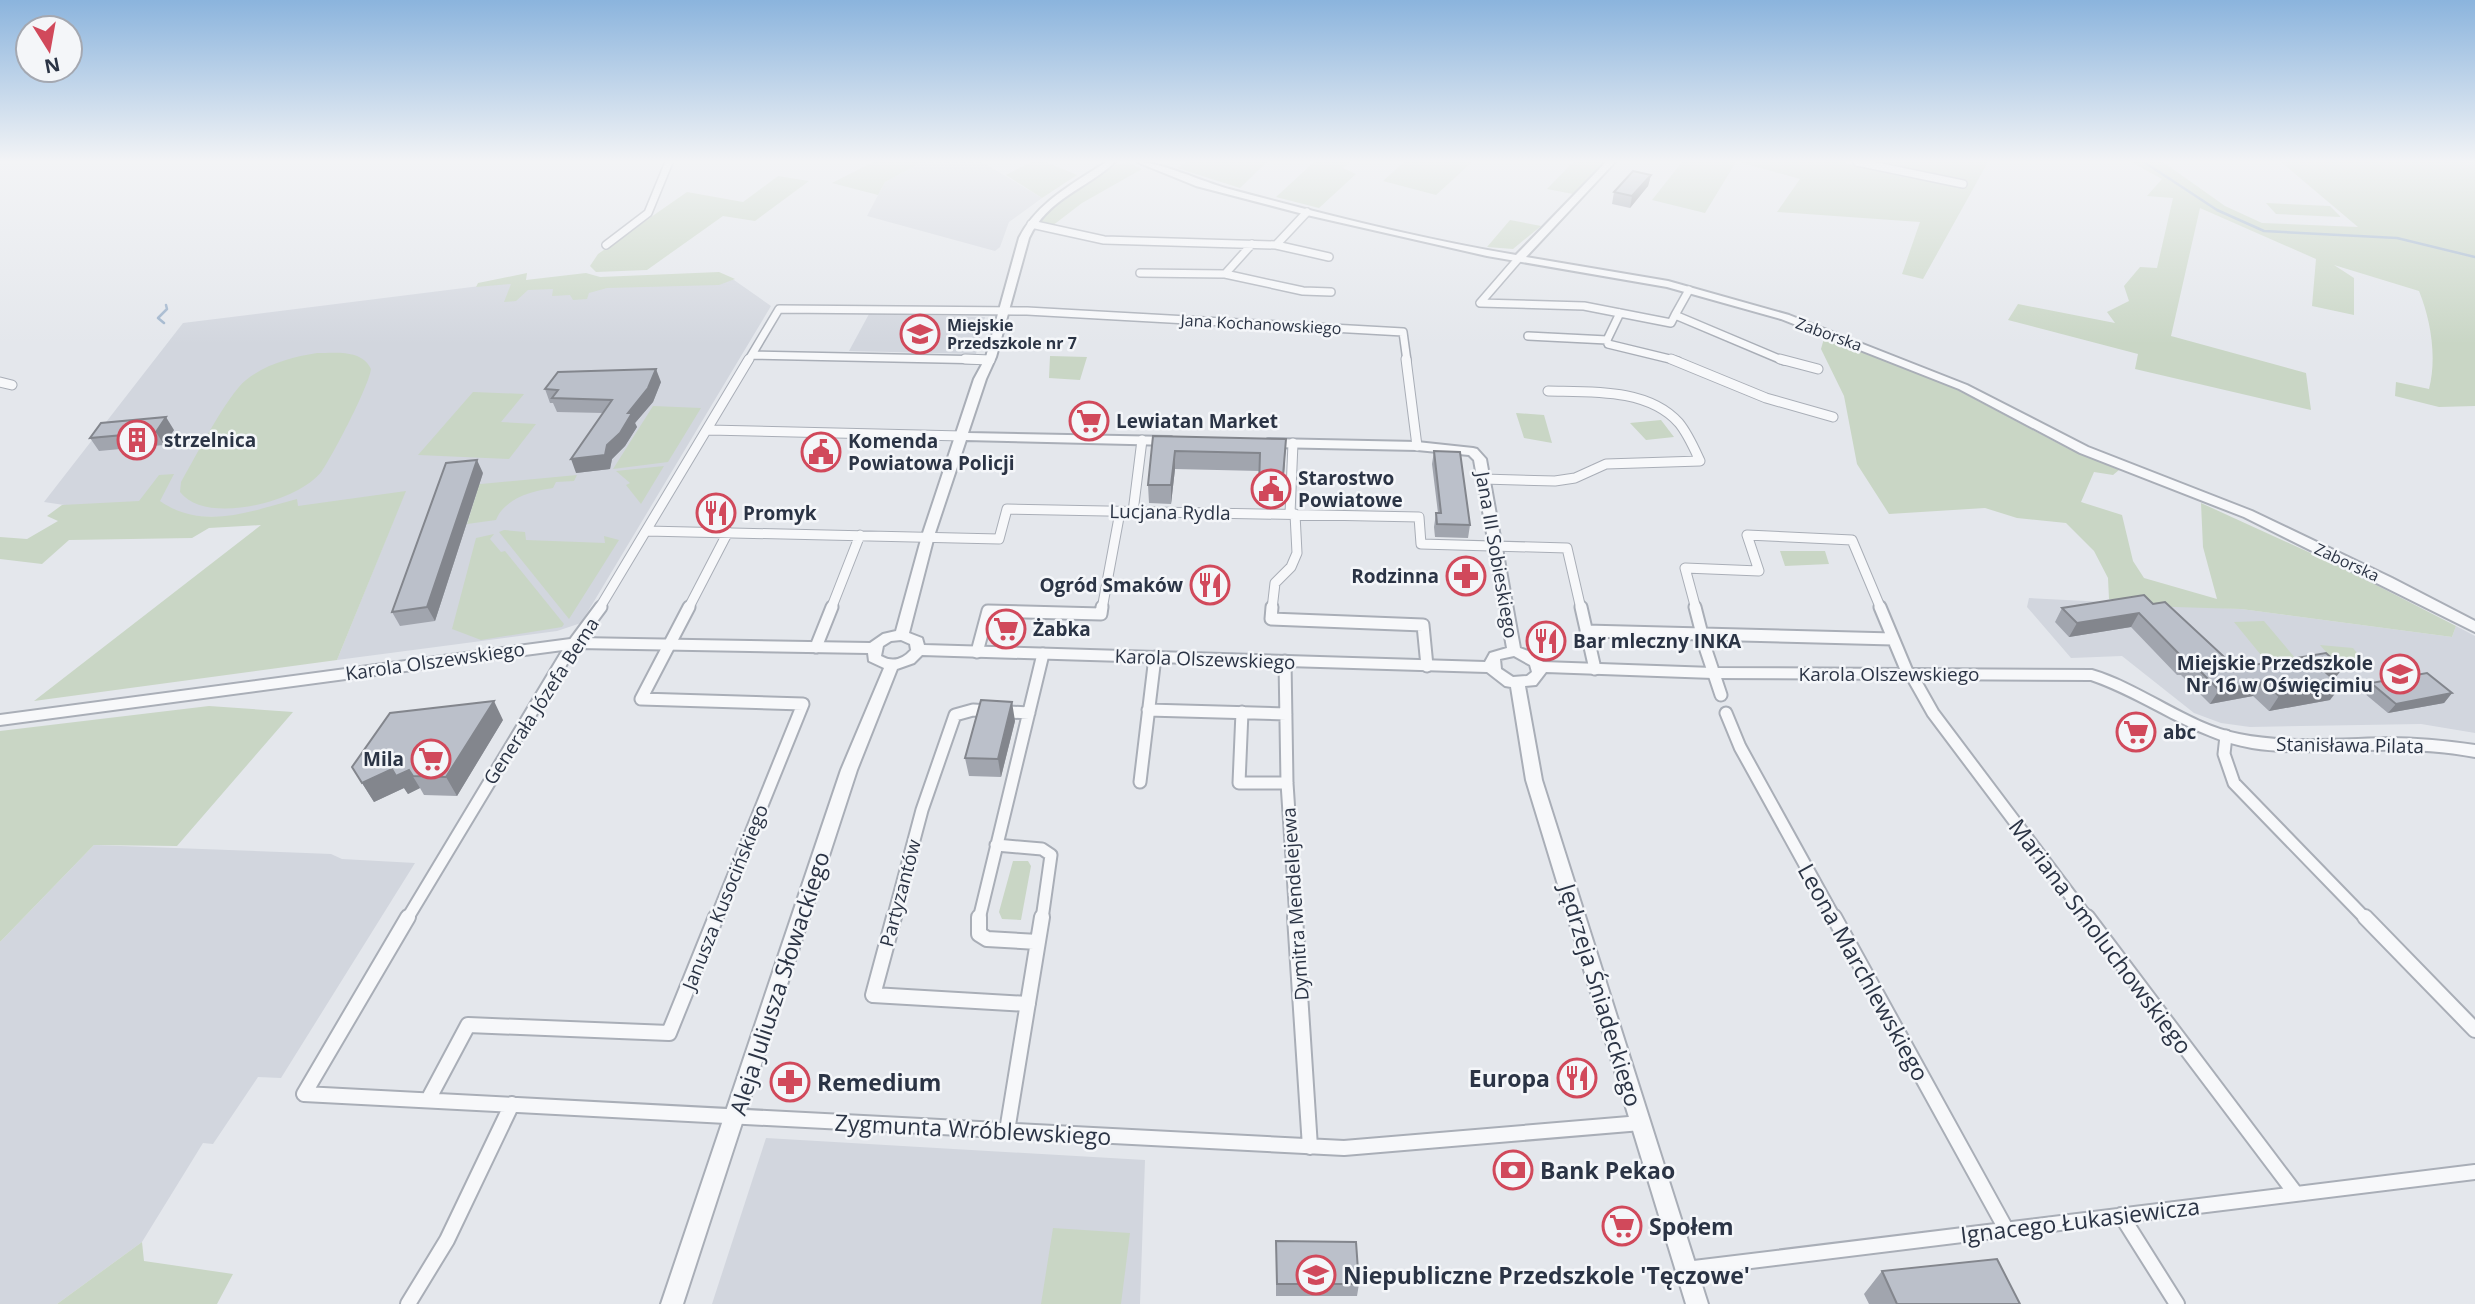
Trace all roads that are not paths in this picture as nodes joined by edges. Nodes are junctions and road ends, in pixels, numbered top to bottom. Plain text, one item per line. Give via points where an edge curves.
1 (635, 223) edge
2 (1297, 223) edge
3 (1353, 223) edge
4 (1553, 223) edge
5 (1031, 224) joint
6 (1252, 244) junction
7 (606, 245) dead end
8 (1276, 245) junction
9 (1329, 257) dead end
10 (1519, 258) junction
11 (1140, 273) dead end
12 (1225, 274) junction
13 (1689, 290) junction
14 (1331, 292) dead end
15 (1004, 311) junction
16 (1620, 313) junction
17 (1675, 315) junction
18 (1528, 336) dead end
19 (1607, 340) junction
20 (753, 355) junction
21 (990, 360) junction
22 (1818, 369) dead end
23 (0, 382) edge
24 (12, 385) dead end
25 (1548, 391) dead end
26 (1833, 417) dead end
27 (709, 430) junction
28 (962, 436) junction
29 (1142, 440) junction
30 (1183, 441) edge
31 (1251, 442) edge
32 (1293, 443) junction
33 (1417, 446) junction
34 (1483, 479) junction
35 (1120, 512) junction
36 (1133, 512) junction
37 (1292, 514) junction
38 (648, 531) junction
39 (728, 532) junction
40 (860, 535) junction
41 (928, 536) junction
42 (1494, 547) junction
43 (2475, 627) edge
44 (1586, 631) junction
45 (902, 635) junction
46 (1702, 636) junction
47 (1893, 639) junction
48 (578, 643) junction
49 (670, 644) junction
50 (816, 648) junction
51 (873, 648) junction
52 (918, 650) junction
53 (1514, 650) junction
54 (1706, 650) dead end
55 (977, 652) junction
56 (1043, 654) junction
57 (1155, 657) junction
58 (1285, 661) junction
59 (892, 665) junction
60 (1427, 666) junction
61 (1492, 667) junction
62 (1539, 667) junction
63 (1595, 669) junction
64 (1713, 673) junction
65 (1910, 674) junction
66 (1517, 683) junction
67 (1721, 695) dead end
68 (1147, 710) junction
69 (1242, 712) junction
70 (1029, 713) junction
71 (1726, 713) dead end
72 (1286, 714) junction
73 (0, 720) edge
74 (2226, 736) junction
75 (2475, 751) edge
76 (1140, 782) dead end
77 (1287, 783) junction
78 (996, 845) junction
79 (1038, 942) junction
80 (1028, 1004) junction
81 (2475, 1030) edge
82 (304, 1094) joint
83 (428, 1100) junction
84 (512, 1104) junction
85 (735, 1116) junction
86 (1641, 1123) junction
87 (1007, 1131) junction
88 (1310, 1147) junction
89 (2475, 1172) edge
90 (2296, 1194) junction
91 (2121, 1215) junction
92 (2006, 1229) junction
93 (1686, 1269) junction
94 (408, 1304) edge
95 (672, 1304) edge
96 (1697, 1304) edge
97 (2177, 1304) edge

1 - 7 street
2 - 8 street
3 - 10 street, Zaborska
4 - 10 street
5 - 6 street via 1104,240
5 - 15 street
6 - 8 street
6 - 12 street
8 - 9 street
10 - 13 street, Zaborska
10 - 16 street via 1480,303 1584,306
11 - 12 street
12 - 14 street via 1303,291
13 - 17 street
13 - 43 street, Zaborska via 1785,317 1963,387 2084,450 2248,514
15 - 20 street, Generała Józefa Bema via 779,309
15 - 21 street
15 - 33 street, Jana Kochanowskiego via 1403,332
16 - 17 street via 1671,323
16 - 19 street
17 - 22 street via 1788,363
18 - 19 street
19 - 26 street via 1608,344 1685,363 1766,398
20 - 21 street
20 - 27 street, Generała Józefa Bema
21 - 28 street
23 - 24 street
25 - 34 street via 1640,400 1674,419 1700,461 1606,464 1555,481
27 - 28 street
27 - 38 street, Generała Józefa Bema
28 - 29 street
28 - 41 street
29 - 30 street
29 - 36 street
31 - 32 street
32 - 33 street
32 - 37 street
33 - 34 street, Jana III Sobieskiego via 1464,449 1480,458
34 - 42 street, Jana III Sobieskiego
35 - 36 street, Lucjana Rydla
35 - 41 street, Lucjana Rydla via 1007,509 999,539
35 - 55 street via 1101,614 988,611
36 - 37 street, Lucjana Rydla
37 - 42 street, Lucjana Rydla via 1419,517 1421,544
37 - 60 street via 1297,560 1275,583 1271,620 1423,625
38 - 39 street
38 - 48 street, Generała Józefa Bema
39 - 40 street
39 - 49 street
40 - 41 street
40 - 50 street
41 - 45 street
42 - 44 street via 1567,548
42 - 53 street, Jana III Sobieskiego
44 - 46 street
44 - 63 street
45 - 51 street via 881,640
45 - 52 street via 917,641
46 - 47 street
46 - 47 street, Mariana Smoluchowskiego via 1685,568 1759,571 1747,535 1852,540
47 - 65 street, Mariana Smoluchowskiego
48 - 49 street, Karola Olszewskiego
48 - 73 street, Karola Olszewskiego
48 - 82 street, Generała Józefa Bema via 569,650 455,836
49 - 50 street, Karola Olszewskiego
49 - 83 street, Janusza Kusocińskiego via 640,699 803,704 669,1033 468,1025
50 - 51 street, Karola Olszewskiego
51 - 59 street via 874,658
52 - 55 street, Karola Olszewskiego
52 - 59 street via 906,662
53 - 61 street via 1495,656
53 - 62 street via 1528,655
54 - 64 street
55 - 56 street, Karola Olszewskiego
56 - 57 street, Karola Olszewskiego
56 - 70 street
57 - 58 street, Karola Olszewskiego
57 - 68 street
58 - 60 street, Karola Olszewskiego
58 - 72 street, Dymitra Mendelejewa
59 - 85 street, Aleja Juliusza Słowackiego via 849,771
60 - 61 street, Karola Olszewskiego
61 - 66 street via 1503,680
62 - 63 street, Karola Olszewskiego
62 - 66 street via 1536,677
63 - 64 street, Karola Olszewskiego
64 - 65 street, Karola Olszewskiego
64 - 67 street
65 - 74 street, Karola Olszewskiego via 2092,675 2125,686
65 - 90 street, Mariana Smoluchowskiego via 1933,713
66 - 86 street, Jędrzeja Śniadeckiego via 1534,779
68 - 69 street
68 - 76 street
69 - 72 street
69 - 77 street via 1239,783
70 - 78 street
70 - 80 street, Partyzantów via 973,710 956,715 922,810 873,995
71 - 92 street, Leona Marchlewskiego via 1746,758
72 - 77 street, Dymitra Mendelejewa
74 - 75 street, Stanisława Pilata via 2255,743 2396,744
74 - 81 street via 2224,754 2234,783
77 - 88 street, Dymitra Mendelejewa
78 - 79 street via 1042,849 1051,855
78 - 79 street via 978,932 987,939
79 - 80 street
80 - 87 street
82 - 83 street, Zygmunta Wróblewskiego
83 - 84 street, Zygmunta Wróblewskiego
84 - 85 street, Zygmunta Wróblewskiego
84 - 94 street via 447,1240
85 - 87 street, Zygmunta Wróblewskiego
85 - 95 street, Aleja Juliusza Słowackiego
86 - 88 street, Zygmunta Wróblewskiego
86 - 93 street, Jędrzeja Śniadeckiego
87 - 88 street, Zygmunta Wróblewskiego
89 - 90 street, Ignacego Łukasiewicza
90 - 91 street, Ignacego Łukasiewicza
91 - 92 street, Ignacego Łukasiewicza
91 - 97 street
92 - 93 street, Ignacego Łukasiewicza
93 - 96 street, Jędrzeja Śniadeckiego

